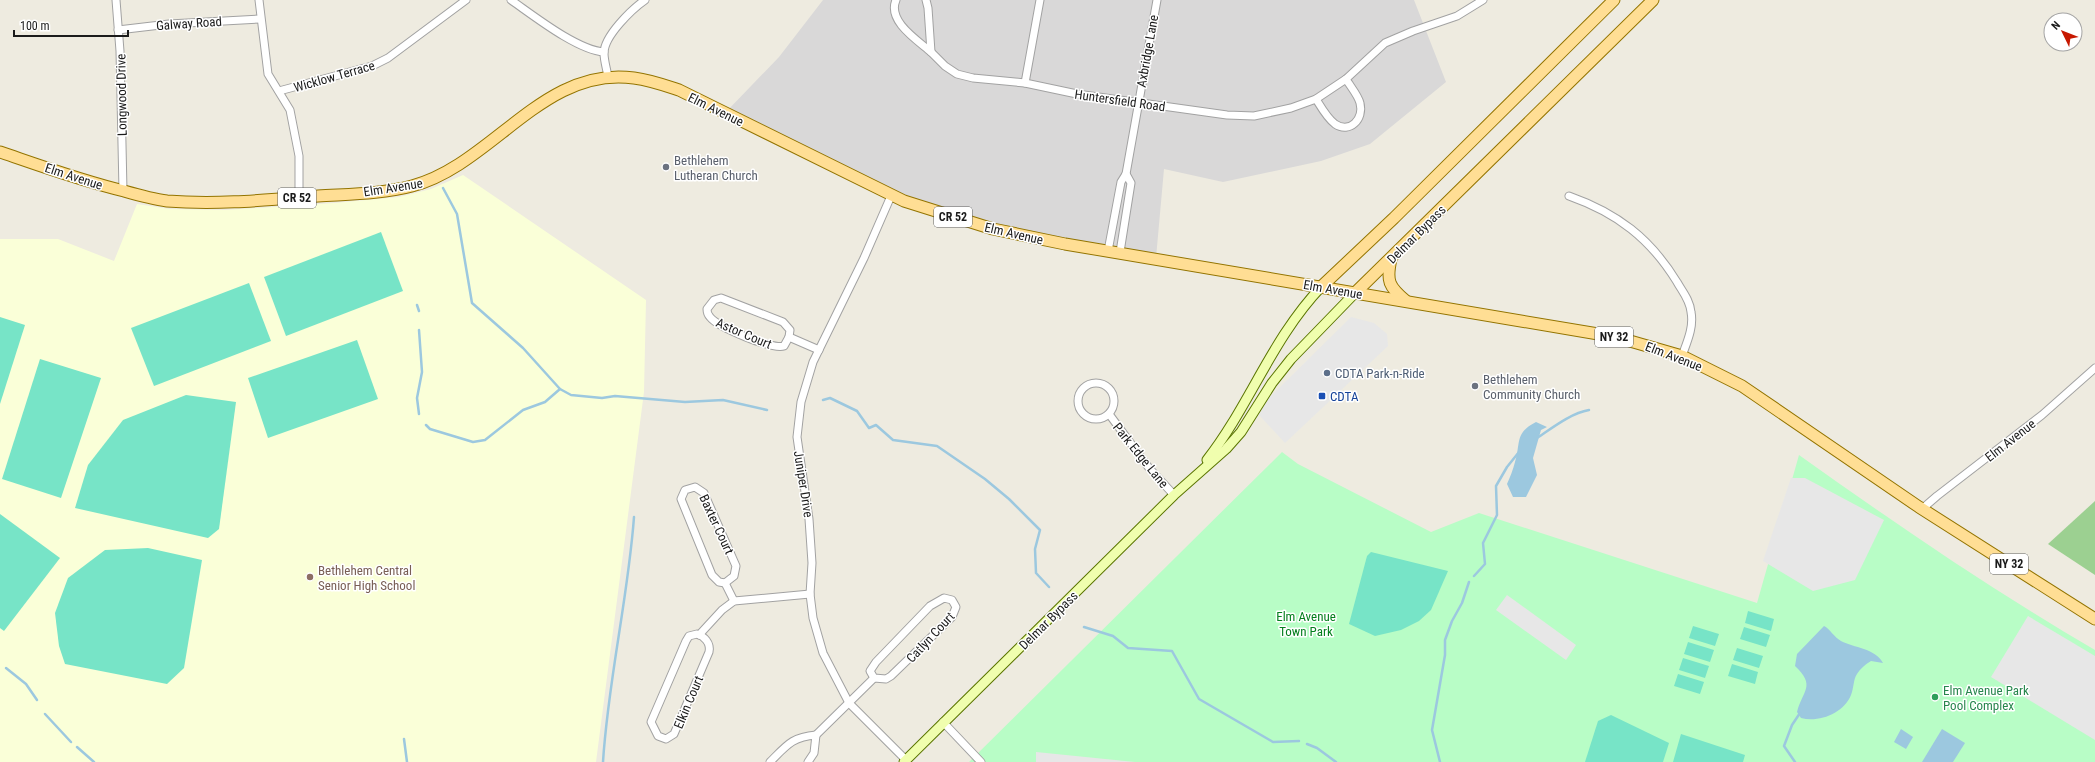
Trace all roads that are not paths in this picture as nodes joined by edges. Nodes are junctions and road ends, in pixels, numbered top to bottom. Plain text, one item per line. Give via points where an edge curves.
1 (116, 0) edge
2 (259, 0) edge
3 (466, 0) edge
4 (512, 0) edge
5 (645, 0) edge
6 (896, 0) edge
7 (926, 0) edge
8 (1040, 0) edge
9 (1157, 0) edge
10 (1483, 0) edge
11 (1614, 0) edge
12 (1653, 0) edge
13 (1474, 2) edge
14 (260, 20) junction
15 (118, 30) junction
16 (604, 52) junction
17 (931, 52) junction
18 (608, 77) junction
19 (1346, 79) junction
20 (1025, 83) junction
21 (279, 91) junction
22 (1316, 99) junction
23 (1138, 102) junction
24 (0, 152) edge
25 (1126, 174) junction
26 (123, 191) junction
27 (891, 196) junction
28 (1569, 196) dead end
29 (299, 198) junction
30 (1116, 210) junction
31 (1126, 212) junction
32 (1108, 251) junction
33 (1120, 252) junction
34 (1390, 259) junction
35 (1322, 286) junction
36 (1355, 293) junction
37 (1406, 302) junction
38 (789, 337) junction
39 (819, 350) junction
40 (1682, 356) junction
41 (2095, 368) edge
42 (1249, 392) junction
43 (1260, 402) junction
44 (1109, 414) junction
45 (1192, 478) junction
46 (1174, 495) junction
47 (1922, 509) junction
48 (725, 583) junction
49 (810, 594) junction
50 (734, 601) junction
51 (2095, 619) edge
52 (699, 635) junction
53 (874, 678) junction
54 (849, 702) junction
55 (944, 722) junction
56 (816, 735) junction
57 (905, 761) edge
58 (770, 762) edge
59 (808, 762) edge
60 (981, 762) edge

1 - 15 street, Longwood Drive
2 - 14 street
3 - 21 street, Wicklow Terrace via 388,58 372,66
4 - 16 street via 577,43 594,51
5 - 16 street via 616,28
6 - 17 street, Huntersfield Road via 896,17 910,34
7 - 17 street
8 - 20 street
9 - 23 street, Axbridge Lane
10 - 13 street, Huntersfield Road
11 - 35 main road, Delmar Bypass
12 - 34 main road, Delmar Bypass
13 - 19 street, Huntersfield Road via 1457,16 1385,43
14 - 15 street, Galway Road via 169,24
14 - 21 street via 268,74
15 - 26 street, Longwood Drive
16 - 18 street
17 - 20 street, Huntersfield Road via 957,74
18 - 27 main road, Elm Avenue / CR 52 via 632,77 679,90
18 - 29 main road, Elm Avenue / CR 52 via 548,98 470,158 428,182 382,191
19 - 22 street, Huntersfield Road
19 - 22 street via 1358,98 1361,109 1360,117 1353,125 1347,127 1335,124
20 - 23 street, Huntersfield Road via 1077,94
21 - 29 street via 290,110 299,156
22 - 23 street, Huntersfield Road via 1273,113 1243,116
23 - 25 street, Axbridge Lane
24 - 26 main road, Elm Avenue / CR 52
25 - 30 street, Axbridge Lane via 1121,182
25 - 31 street, Axbridge Lane via 1131,183
26 - 29 main road, Elm Avenue / CR 52 via 165,201 231,203
27 - 32 main road, Elm Avenue / CR 52 via 932,212 994,229
27 - 39 street, Juniper Drive
28 - 40 street via 1594,205 1645,239 1672,274 1690,303 1691,310 1691,329
30 - 31 street
30 - 32 street, Axbridge Lane
31 - 33 street, Axbridge Lane
32 - 33 main road, Elm Avenue / CR 52
33 - 35 main road, Elm Avenue / CR 52
34 - 36 main road, Delmar Bypass
34 - 37 main road via 1388,279 1396,293
35 - 36 main road, Elm Avenue / NY 32
35 - 42 street, Delmar Bypass via 1292,320
36 - 37 main road, Elm Avenue / NY 32
36 - 43 street, Delmar Bypass via 1291,359
37 - 40 main road, Elm Avenue / NY 32 via 1616,337
38 - 38 street, Astor Court via 780,348 767,345 719,325 710,318 707,309 714,300 721,298 730,301 784,322 790,330
38 - 39 street, Astor Court
39 - 49 street, Juniper Drive via 801,402 797,437 810,519
40 - 47 main road, Elm Avenue / NY 32 via 1742,386
41 - 47 street, Elm Avenue via 2042,415
42 - 43 street
42 - 45 street, Delmar Bypass via 1215,450
43 - 45 street, Delmar Bypass via 1241,432 1226,449
44 - 44 street, Park Edge Lane via 1113,409 1114,397 1107,387 1096,383 1080,391 1077,403 1082,414 1092,420 1104,418
44 - 46 street, Park Edge Lane via 1149,468
45 - 46 street, Delmar Bypass
46 - 55 street, Delmar Bypass
47 - 51 main road, Elm Avenue / NY 32
48 - 48 street, Baxter Court via 734,576 736,566 704,493 695,487 688,488 681,495 684,508 712,575 719,582
48 - 50 street, Baxter Court
49 - 50 street
49 - 54 street, Juniper Drive via 813,618 823,653
50 - 52 street, Elkin Court
52 - 52 street, Elkin Court via 689,636 686,640 651,722 658,736 666,739 674,734 709,652 708,643
53 - 53 street, Catlyn Court via 886,679 891,676 952,617 956,607 952,600 944,598 930,606 872,666 870,674
53 - 54 street
54 - 56 street
54 - 57 street, Juniper Drive
55 - 57 street, Delmar Bypass
55 - 60 street
56 - 58 street via 801,736 790,742
56 - 59 street via 814,753

